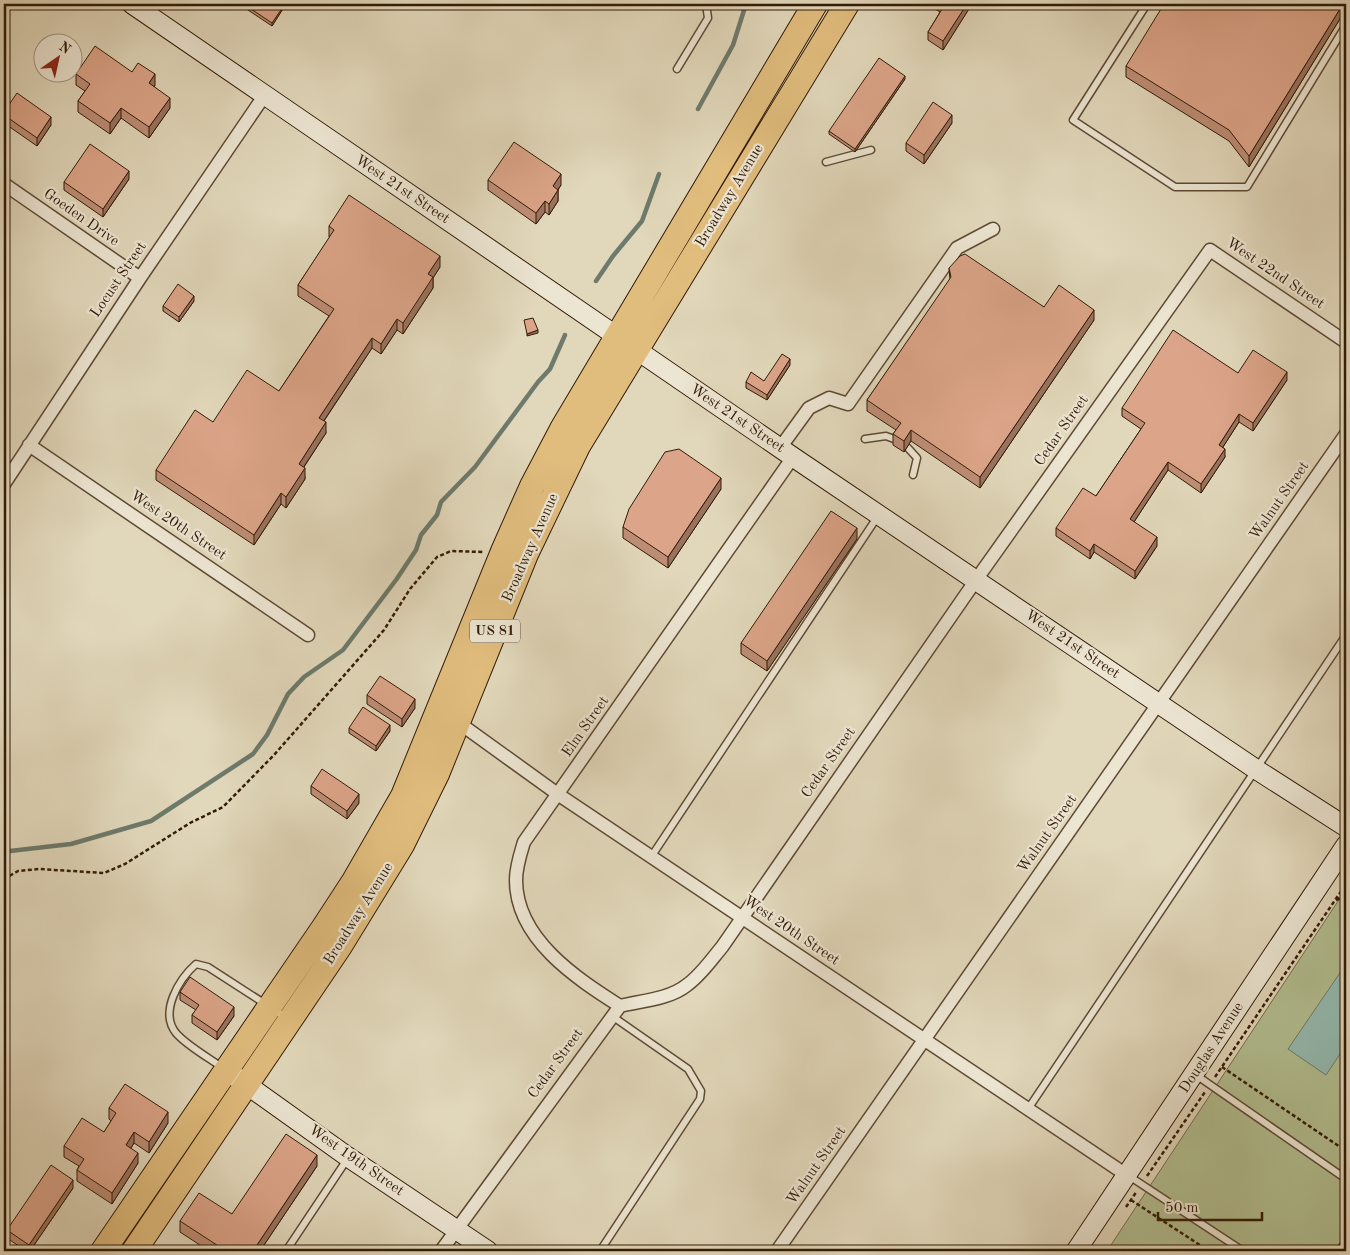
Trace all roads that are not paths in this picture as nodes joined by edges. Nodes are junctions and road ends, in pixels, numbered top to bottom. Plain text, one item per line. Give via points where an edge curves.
1 (132, 4) edge
2 (706, 4) edge
3 (815, 4) edge
4 (847, 4) edge
5 (1147, 4) edge
6 (1346, 25) edge
7 (677, 69) dead end
8 (264, 96) junction
9 (871, 150) dead end
10 (826, 162) dead end
11 (4, 184) edge
12 (993, 229) dead end
13 (1210, 250) joint
14 (140, 278) junction
15 (616, 337) junction
16 (1346, 342) edge
17 (636, 350) junction
18 (1346, 434) edge
19 (894, 439) edge
20 (865, 440) dead end
21 (29, 445) junction
22 (908, 448) edge
23 (787, 453) junction
24 (913, 475) dead end
25 (4, 484) edge
26 (879, 515) junction
27 (976, 580) junction
28 (308, 635) dead end
29 (1346, 635) edge
30 (1159, 704) junction
31 (439, 709) junction
32 (458, 723) junction
33 (1257, 770) junction
34 (559, 795) junction
35 (1346, 827) edge
36 (1346, 845) edge
37 (651, 857) junction
38 (741, 917) junction
39 (269, 1006) junction
40 (616, 1011) junction
41 (290, 1020) junction
42 (925, 1040) junction
43 (226, 1070) junction
44 (1202, 1080) junction
45 (248, 1085) junction
46 (1028, 1109) junction
47 (348, 1157) junction
48 (1346, 1179) edge
49 (1135, 1180) junction
50 (455, 1229) junction
51 (1346, 1241) edge
52 (103, 1251) edge
53 (134, 1251) edge
54 (286, 1251) edge
55 (441, 1251) edge
56 (488, 1251) edge
57 (600, 1251) edge
58 (777, 1251) edge
59 (1076, 1251) edge
60 (1242, 1251) edge
61 (1339, 1251) edge

1 - 8 street, West 21st Street
2 - 7 lane via 708,18
3 - 15 highway, Broadway Avenue / US 81
4 - 17 highway, Broadway Avenue / US 81
5 - 6 lane via 1072,120 1175,187 1247,187
8 - 14 street, Locust Street
8 - 15 street, West 21st Street
9 - 10 lane
11 - 14 street, Goeden Drive
12 - 23 street, Elm Street via 957,248 848,404 838,401 820,410
13 - 16 street, West 22nd Street
13 - 27 street, Cedar Street
14 - 21 street, Locust Street
15 - 17 street, West 21st Street
15 - 31 highway, Broadway Avenue / US 81 via 536,478
17 - 23 street, West 21st Street
17 - 32 highway, Broadway Avenue / US 81 via 578,446 553,496 526,554
18 - 30 street, Walnut Street
19 - 20 lane via 886,436
21 - 25 street, Locust Street
21 - 28 street, West 20th Street
22 - 24 lane via 918,458
23 - 26 street, West 21st Street
23 - 34 street, Elm Street
26 - 27 street, West 21st Street
26 - 37 lane
27 - 30 street, West 21st Street
27 - 38 street, Cedar Street
29 - 33 lane
30 - 33 street, West 21st Street
30 - 42 street, Walnut Street
31 - 32 street, West 20th Street
31 - 39 highway, Broadway Avenue / US 81 via 403,796 380,838
32 - 34 street, West 20th Street
32 - 41 highway, Broadway Avenue / US 81 via 402,845
33 - 35 street, West 21st Street
33 - 46 lane
34 - 37 street, West 20th Street
34 - 40 street, Elm Street via 524,842 517,866 518,897 534,931 553,956
36 - 44 street, Douglas Avenue
37 - 38 street, West 20th Street
38 - 40 street, Cedar Street via 722,947 686,986
38 - 42 street, West 20th Street
39 - 41 lane
39 - 43 highway, Broadway Avenue / US 81
39 - 43 lane via 208,967 196,964 174,993 170,1022 176,1033
40 - 50 street, Cedar Street
40 - 57 lane via 688,1069 701,1090 700,1100
41 - 45 highway, Broadway Avenue / US 81
42 - 46 street, West 20th Street
42 - 58 street, Walnut Street
43 - 45 street, West 19th Street
43 - 52 highway, Broadway Avenue / US 81
44 - 48 lane
44 - 49 street, Douglas Avenue
45 - 47 street, West 19th Street
45 - 53 highway, Broadway Avenue / US 81
46 - 49 street, West 20th Street
47 - 50 street, West 19th Street
47 - 54 lane
49 - 59 street, Douglas Avenue
49 - 60 lane
50 - 55 street, Cedar Street
50 - 56 street, West 19th Street
51 - 61 lane

